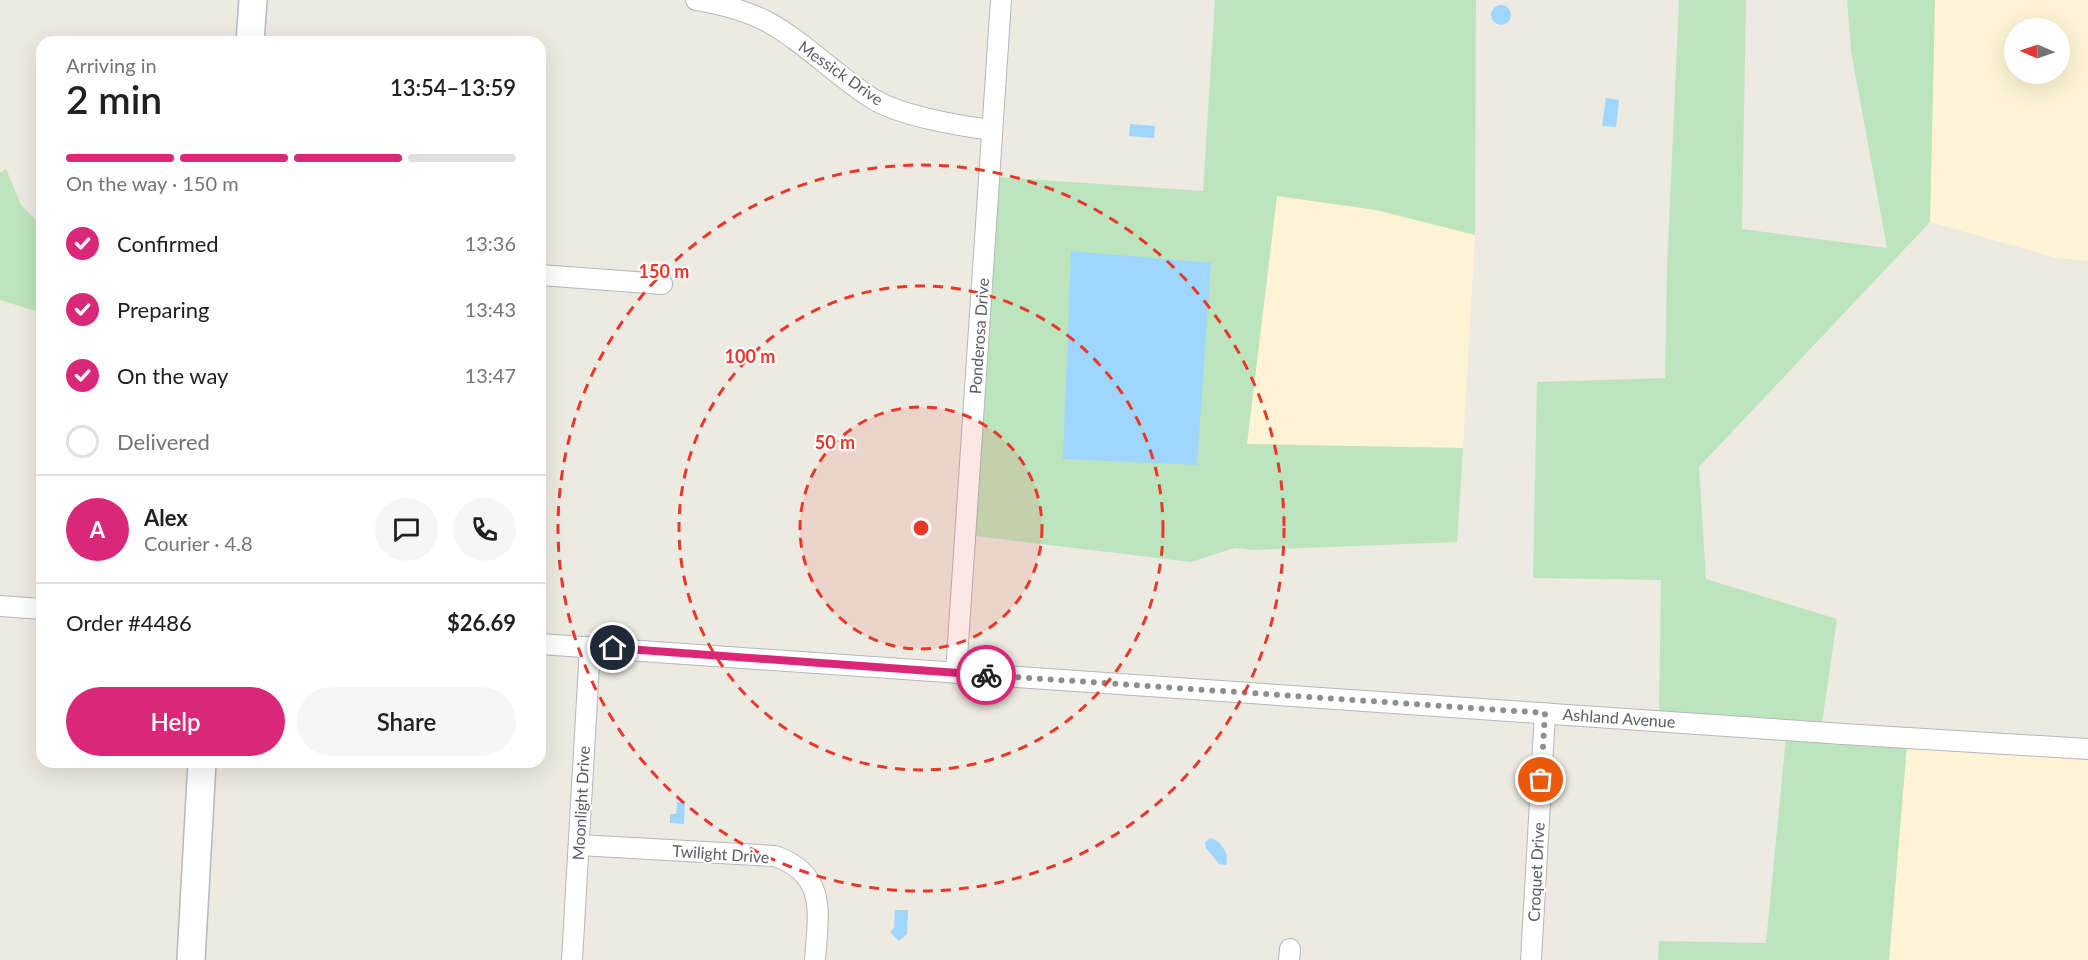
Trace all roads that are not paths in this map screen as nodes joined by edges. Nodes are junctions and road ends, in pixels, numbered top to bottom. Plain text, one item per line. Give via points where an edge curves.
1 (253, 0) edge
2 (696, 0) edge
3 (1001, 0) edge
4 (250, 36) edge
5 (993, 130) junction
6 (546, 275) edge
7 (662, 284) dead end
8 (0, 606) edge
9 (36, 609) edge
10 (546, 644) edge
11 (590, 647) junction
12 (956, 673) junction
13 (1545, 713) junction
14 (2088, 749) edge
15 (202, 768) edge
16 (579, 845) junction
17 (190, 960) edge
18 (572, 960) edge
19 (815, 960) edge
20 (1531, 960) edge

1 - 4 street
2 - 5 street, Messick Drive via 766,21 875,100 894,109
3 - 5 street, Ponderosa Drive
5 - 12 street, Ponderosa Drive
6 - 7 street
8 - 9 street
10 - 11 street, Ashland Avenue
11 - 12 street, Ashland Avenue
11 - 16 street, Moonlight Drive
12 - 13 street, Ashland Avenue
13 - 14 street, Ashland Avenue
13 - 20 street, Croquet Drive
15 - 17 street
16 - 18 street, Moonlight Drive
16 - 19 street, Twilight Drive via 775,856 790,862 802,871 817,897

